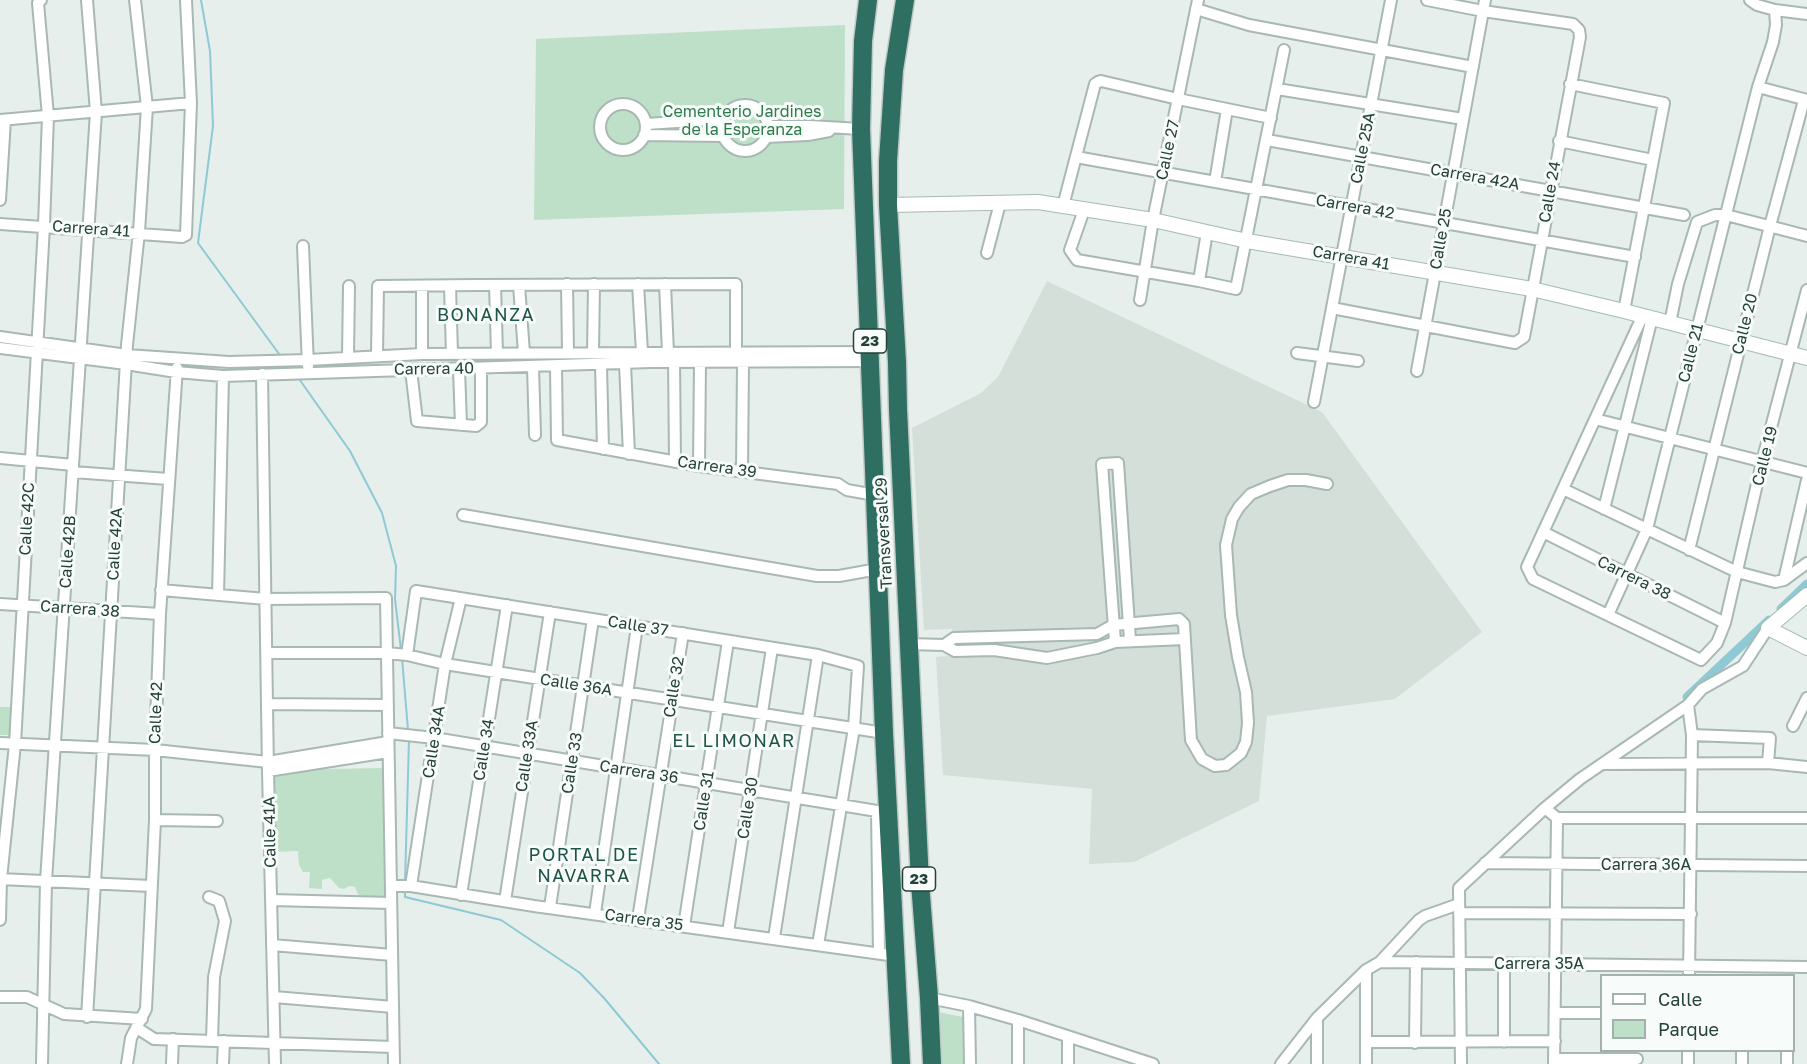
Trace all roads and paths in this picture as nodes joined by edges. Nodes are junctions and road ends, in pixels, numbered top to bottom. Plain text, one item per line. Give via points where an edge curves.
1 (41, 0) edge
2 (87, 0) edge
3 (135, 0) edge
4 (186, 0) edge
5 (867, 0) edge
6 (905, 0) edge
7 (1391, 0) edge
8 (1427, 0) edge
9 (1750, 0) edge
10 (1197, 5) edge
11 (1484, 5) edge
12 (1775, 10) junction
13 (1807, 14) edge
14 (1284, 50) dead end
15 (1382, 50) junction
16 (1473, 67) junction
17 (1570, 84) junction
18 (1758, 87) junction
19 (1277, 89) junction
20 (1178, 99) junction
21 (1806, 100) edge
22 (191, 103) junction
23 (1371, 104) junction
24 (147, 107) junction
25 (1227, 109) junction
26 (96, 112) junction
27 (48, 116) junction
28 (1271, 118) junction
29 (724, 119) junction
30 (1463, 119) junction
31 (3, 120) edge
32 (700, 121) junction
33 (645, 129) junction
34 (853, 129) junction
35 (767, 132) junction
36 (701, 135) junction
37 (724, 136) junction
38 (1267, 140) junction
39 (1559, 141) junction
40 (1076, 157) junction
41 (1361, 157) junction
42 (1653, 160) junction
43 (1163, 172) junction
44 (1453, 174) junction
45 (1215, 182) junction
46 (1257, 189) junction
47 (1550, 191) junction
48 (0, 200) edge
49 (1000, 203) junction
50 (888, 205) junction
51 (1063, 206) junction
52 (1352, 206) junction
53 (1644, 208) junction
54 (1084, 210) junction
55 (1684, 215) dead end
56 (1726, 215) junction
57 (1153, 220) junction
58 (1444, 223) junction
59 (0, 224) edge
60 (44, 226) junction
61 (1770, 226) junction
62 (89, 229) junction
63 (139, 232) junction
64 (1207, 232) junction
65 (1807, 236) edge
66 (1541, 240) junction
67 (1247, 241) junction
68 (303, 246) dead end
69 (987, 253) dead end
70 (1342, 256) junction
71 (1635, 256) junction
72 (1144, 271) junction
73 (1435, 272) junction
74 (1199, 280) junction
75 (567, 284) junction
76 (594, 284) junction
77 (638, 284) junction
78 (665, 284) junction
79 (495, 285) junction
80 (519, 285) junction
81 (349, 286) dead end
82 (422, 286) junction
83 (450, 286) junction
84 (1532, 289) junction
85 (1807, 290) edge
86 (1140, 300) dead end
87 (1332, 308) junction
88 (1624, 311) junction
89 (1648, 317) junction
90 (1670, 323) junction
91 (1425, 325) junction
92 (1697, 330) junction
93 (0, 337) edge
94 (1741, 341) junction
95 (37, 347) junction
96 (0, 348) edge
97 (568, 352) junction
98 (593, 352) junction
99 (642, 352) junction
100 (736, 352) junction
101 (81, 353) junction
102 (496, 353) junction
103 (524, 353) junction
104 (1298, 353) dead end
105 (422, 354) junction
106 (452, 354) junction
107 (1792, 354) junction
108 (377, 356) junction
109 (672, 356) junction
110 (870, 356) junction
111 (348, 357) junction
112 (1323, 357) junction
113 (178, 358) junction
114 (1807, 358) edge
115 (127, 359) junction
116 (308, 360) junction
117 (700, 362) junction
118 (1358, 362) dead end
119 (743, 363) junction
120 (625, 364) junction
121 (601, 365) junction
122 (556, 366) junction
123 (533, 367) junction
124 (482, 368) junction
125 (459, 369) junction
126 (411, 370) junction
127 (1417, 371) dead end
128 (177, 372) junction
129 (308, 372) junction
130 (262, 374) junction
131 (223, 376) junction
132 (1314, 402) dead end
133 (1595, 419) junction
134 (461, 424) junction
135 (1625, 428) junction
136 (535, 435) dead end
137 (1670, 439) junction
138 (603, 449) junction
139 (1714, 450) junction
140 (629, 454) junction
141 (0, 458) edge
142 (30, 460) junction
143 (675, 462) junction
144 (1762, 462) junction
145 (699, 466) junction
146 (73, 468) junction
147 (742, 471) junction
148 (1807, 473) edge
149 (119, 476) junction
150 (168, 479) junction
151 (1807, 480) edge
152 (1327, 484) dead end
153 (1563, 489) junction
154 (875, 495) junction
155 (1604, 509) junction
156 (463, 515) dead end
157 (1647, 529) junction
158 (1543, 532) junction
159 (1123, 545) junction
160 (1108, 547) junction
161 (1689, 549) junction
162 (1807, 562) edge
163 (878, 569) junction
164 (1737, 572) junction
165 (1626, 574) junction
166 (1784, 580) junction
167 (161, 590) junction
168 (218, 595) junction
169 (1807, 595) edge
170 (460, 598) junction
171 (267, 599) junction
172 (0, 604) edge
173 (507, 605) junction
174 (23, 606) junction
175 (64, 607) junction
176 (111, 611) junction
177 (550, 612) junction
178 (160, 614) junction
179 (1608, 615) junction
180 (593, 619) junction
181 (1129, 623) junction
182 (1725, 623) junction
183 (1113, 625) junction
184 (637, 626) junction
185 (1768, 628) junction
186 (682, 633) junction
187 (1185, 639) junction
188 (1130, 640) junction
189 (728, 641) junction
190 (1114, 642) junction
191 (909, 644) junction
192 (944, 645) junction
193 (772, 648) junction
194 (1807, 648) edge
195 (267, 653) junction
196 (389, 653) junction
197 (406, 655) junction
198 (818, 655) junction
199 (445, 664) junction
200 (496, 672) junction
201 (539, 679) junction
202 (583, 686) junction
203 (627, 693) junction
204 (1807, 698) edge
205 (672, 700) junction
206 (267, 704) junction
207 (388, 705) junction
208 (1689, 705) junction
209 (718, 707) junction
210 (762, 714) junction
211 (808, 721) junction
212 (1793, 726) dead end
213 (854, 728) junction
214 (884, 733) junction
215 (1692, 735) junction
216 (434, 738) junction
217 (388, 742) junction
218 (0, 743) edge
219 (15, 744) junction
220 (55, 744) junction
221 (103, 747) junction
222 (484, 747) junction
223 (155, 750) junction
224 (528, 754) junction
225 (572, 761) junction
226 (1691, 763) junction
227 (1768, 763) junction
228 (1603, 764) junction
229 (268, 766) junction
230 (1807, 767) edge
231 (616, 768) junction
232 (660, 775) junction
233 (706, 783) junction
234 (750, 790) junction
235 (796, 798) junction
236 (841, 805) junction
237 (1545, 808) junction
238 (883, 812) junction
239 (1691, 817) junction
240 (1557, 818) junction
241 (1807, 818) edge
242 (155, 820) junction
243 (217, 821) dead end
244 (1485, 863) junction
245 (1556, 865) junction
246 (1690, 865) junction
247 (1807, 866) edge
248 (1, 879) edge
249 (46, 881) junction
250 (95, 883) junction
251 (151, 886) junction
252 (391, 886) junction
253 (411, 886) junction
254 (461, 895) junction
255 (209, 897) dead end
256 (271, 900) junction
257 (505, 901) junction
258 (391, 903) junction
259 (550, 906) junction
260 (1459, 909) junction
261 (595, 913) junction
262 (1691, 914) junction
263 (1556, 915) junction
264 (638, 919) junction
265 (0, 920) edge
266 (684, 926) junction
267 (728, 932) junction
268 (774, 938) junction
269 (272, 945) junction
270 (818, 945) junction
271 (392, 955) junction
272 (888, 955) junction
273 (1380, 962) junction
274 (1416, 962) junction
275 (1460, 963) junction
276 (1504, 964) junction
277 (1556, 964) junction
278 (1807, 968) edge
279 (1366, 970) junction
280 (1689, 971) edge
281 (0, 997) edge
282 (274, 997) junction
283 (929, 998) junction
284 (44, 1004) junction
285 (969, 1006) junction
286 (393, 1007) junction
287 (1555, 1013) junction
288 (1600, 1013) edge
289 (87, 1017) junction
290 (1317, 1018) junction
291 (1018, 1020) junction
292 (140, 1024) junction
293 (1068, 1037) junction
294 (173, 1039) junction
295 (218, 1041) junction
296 (1555, 1041) junction
297 (1366, 1042) junction
298 (1415, 1042) junction
299 (1460, 1042) junction
300 (1504, 1042) junction
301 (276, 1043) junction
302 (393, 1047) junction
303 (1114, 1052) junction
304 (1637, 1058) edge
305 (1555, 1061) edge
306 (42, 1064) edge
307 (127, 1064) edge
308 (172, 1064) edge
309 (223, 1064) edge
310 (275, 1064) edge
311 (394, 1064) edge
312 (901, 1064) edge
313 (932, 1064) edge
314 (970, 1064) edge
315 (1018, 1064) edge
316 (1068, 1064) edge
317 (1114, 1064) edge
318 (1153, 1064) edge
319 (1281, 1064) edge
320 (1317, 1064) edge
321 (1366, 1064) edge
322 (1461, 1064) edge

1 - 27 street, Calle 42C via 38,3
2 - 26 street, Calle 42B
3 - 24 street, Calle 42A
4 - 22 street
5 - 34 highway, Transversal 29 / 23
6 - 50 highway, Transversal 29 / 23 via 894,70
7 - 15 street, Calle 25A
8 - 11 street
9 - 12 street
10 - 15 street via 1249,25
10 - 20 street, Calle 27
11 - 16 street, Calle 25
11 - 17 street, Calle 24 via 1573,24 1580,37
12 - 13 street
12 - 18 street, Calle 21 via 1773,42
14 - 19 street
15 - 16 street
15 - 23 street, Calle 25A
16 - 30 street, Calle 25
17 - 39 street, Calle 24
17 - 42 street via 1664,103
18 - 21 street
18 - 56 street, Calle 21
19 - 23 street
19 - 28 street
20 - 25 street
20 - 40 street via 1101,81 1095,84
20 - 43 street, Calle 27
21 - 61 street, Calle 20
22 - 24 street
22 - 63 street, Carrera 41 via 186,232 182,237
23 - 30 street
23 - 41 street, Calle 25A
24 - 26 street
24 - 63 street, Calle 42A
25 - 28 street
25 - 45 street
26 - 27 street
26 - 62 street, Calle 42B
27 - 31 street
27 - 60 street, Calle 42C
28 - 38 street
29 - 32 street
29 - 35 street via 730,110 746,105 761,111
29 - 37 street
30 - 44 street, Calle 25
31 - 48 street
32 - 33 street
32 - 36 street
33 - 33 street via 638,109 623,104 608,110 600,124 604,140 618,149 634,147
33 - 36 street
34 - 35 street
34 - 110 highway, Transversal 29 / 23
35 - 37 street via 760,146 745,151 730,145
36 - 37 street
38 - 41 street, Carrera 42A
38 - 46 street
39 - 42 street
39 - 47 street, Calle 24
40 - 43 street, Carrera 42
40 - 51 street
41 - 44 street, Carrera 42A
41 - 52 street, Calle 25A
42 - 53 street
43 - 45 street, Carrera 42
43 - 57 street, Calle 27
44 - 47 street, Carrera 42A
44 - 58 street, Calle 25
45 - 46 street, Carrera 42
46 - 52 street, Carrera 42
46 - 67 street
47 - 53 street, Carrera 42A
47 - 66 street, Calle 24
49 - 50 street, Carrera 41
49 - 51 street, Carrera 41
49 - 69 street
50 - 191 highway, Transversal 29 / 23
51 - 54 street, Carrera 41
52 - 58 street, Carrera 42
52 - 70 street, Calle 25A
53 - 55 street, Carrera 42A
53 - 71 street
54 - 57 street, Carrera 41
54 - 72 street via 1070,250 1077,260
56 - 61 street
56 - 90 street via 1715,214 1697,222
56 - 92 street, Calle 21
57 - 64 street, Carrera 41
57 - 72 street, Calle 27
58 - 66 street, Carrera 42
58 - 73 street, Calle 25
59 - 60 street, Carrera 41
60 - 62 street, Carrera 41
60 - 95 street, Calle 42C
61 - 65 street
61 - 94 street, Calle 20
62 - 63 street, Carrera 41
62 - 101 street, Calle 42B
63 - 115 street, Calle 42A
64 - 67 street, Carrera 41
64 - 74 street
66 - 71 street, Carrera 42
66 - 84 street, Calle 24
67 - 70 street, Carrera 41
67 - 74 street via 1236,289
68 - 116 street
70 - 73 street, Carrera 41
70 - 87 street, Calle 25A
71 - 88 street
72 - 74 street
72 - 86 street, Calle 27
73 - 84 street, Carrera 41
73 - 91 street, Calle 25
75 - 76 street
75 - 80 street
75 - 97 street
76 - 77 street
76 - 98 street
77 - 78 street
77 - 99 street
78 - 100 street via 736,284
78 - 109 street
79 - 80 street
79 - 83 street
79 - 102 street
80 - 103 street
81 - 111 street
82 - 83 street
82 - 105 street
82 - 108 street via 378,286
83 - 106 street
84 - 88 street, Carrera 41
84 - 91 street, Calle 24 via 1524,337 1515,343
85 - 107 street, Calle 19
87 - 91 street
87 - 112 street, Calle 25A
88 - 89 street, Carrera 41
89 - 90 street, Carrera 41
89 - 133 street
89 - 135 street
90 - 92 street, Carrera 41
91 - 127 street, Calle 25
92 - 94 street, Carrera 41
92 - 137 street, Calle 21
93 - 95 street, Carrera 40
94 - 107 street, Carrera 41
94 - 139 street, Calle 20
95 - 96 street, Carrera 40
95 - 101 street, Carrera 40
95 - 142 street, Calle 42C
97 - 98 street, Carrera 40
97 - 103 street, Carrera 40
98 - 99 street, Carrera 40
99 - 109 street, Carrera 40
100 - 109 street, Carrera 40
100 - 110 street, Carrera 40
101 - 115 street, Carrera 40
101 - 146 street, Calle 42B
102 - 103 street, Carrera 40
102 - 106 street, Carrera 40
104 - 112 street
105 - 106 street, Carrera 40
105 - 108 street, Carrera 40
107 - 114 street, Carrera 41
107 - 144 street, Calle 19
108 - 111 street, Carrera 40
109 - 117 street, Carrera 40
109 - 120 street, Carrera 40
109 - 143 street
110 - 119 street, Carrera 40
110 - 154 highway, Transversal 29 / 23
111 - 116 street, Carrera 40
112 - 118 street
112 - 132 street, Calle 25A
113 - 115 street, Carrera 40
113 - 116 street, Carrera 40 via 229,362
113 - 128 street, Calle 42
115 - 128 street, Carrera 40
115 - 149 street, Calle 42A
116 - 129 street
117 - 119 street, Carrera 40
117 - 145 street
119 - 147 street
120 - 121 street, Carrera 40
120 - 140 street
121 - 122 street, Carrera 40
121 - 138 street
122 - 123 street, Carrera 40
122 - 138 street, Carrera 39 via 557,440
123 - 124 street, Carrera 40
123 - 136 street
124 - 125 street, Carrera 40
124 - 134 street via 482,422 476,426
125 - 126 street, Carrera 40
125 - 134 street
126 - 129 street, Carrera 40
126 - 134 street via 417,421
128 - 131 street, Carrera 40
128 - 150 street, Calle 42
129 - 130 street, Carrera 40
130 - 131 street, Carrera 40
130 - 171 street, Calle 41A
131 - 168 street
133 - 135 street
133 - 153 street
135 - 137 street
135 - 155 street
137 - 139 street
137 - 157 street, Calle 21
138 - 140 street, Carrera 39
139 - 144 street
139 - 161 street, Calle 20
140 - 143 street, Carrera 39
141 - 142 street
142 - 146 street
142 - 174 street, Calle 42C
143 - 145 street, Carrera 39
144 - 148 street
144 - 164 street, Calle 19
145 - 147 street, Carrera 39
146 - 149 street
146 - 175 street, Calle 42B
147 - 154 street, Carrera 39 via 838,484 847,490
149 - 150 street
149 - 176 street, Calle 42A
150 - 167 street, Calle 42
151 - 166 street
152 - 187 street via 1288,480 1270,486 1251,494 1232,519 1226,545 1230,604 1248,723 1241,753 1226,765 1215,766 1202,759 1191,740
153 - 155 street
153 - 158 street
154 - 163 highway, Transversal 29 / 23
155 - 157 street
156 - 163 street via 817,576
157 - 161 street
157 - 165 street, Calle 21
158 - 165 street, Carrera 38
158 - 179 street via 1528,562 1533,579
159 - 160 street
159 - 160 street via 1118,464 1102,465
159 - 181 street
160 - 183 street
161 - 164 street
162 - 166 street
163 - 214 highway, Transversal 29 / 23
164 - 166 street via 1775,582
164 - 182 street, Calle 19
165 - 179 street, Calle 21
165 - 182 street, Carrera 38
167 - 168 street
167 - 178 street, Calle 42
168 - 171 street
169 - 185 street
170 - 173 street, Calle 37
170 - 197 street, Calle 37 via 416,591
170 - 199 street, Calle 34A
171 - 195 street, Calle 41A
171 - 196 street via 387,598
172 - 174 street, Carrera 38
173 - 177 street, Calle 37
173 - 200 street, Calle 34
174 - 175 street, Carrera 38
174 - 219 street, Calle 42C
175 - 176 street, Carrera 38
175 - 220 street, Calle 42B
176 - 178 street, Carrera 38
176 - 221 street, Calle 42A
177 - 180 street, Calle 37
177 - 201 street, Calle 33A
178 - 223 street, Calle 42
179 - 182 street, Calle 19 via 1701,660 1717,643
180 - 184 street, Calle 37
180 - 202 street, Calle 33
181 - 183 street
181 - 187 street via 1179,619 1184,624
181 - 188 street
183 - 190 street
183 - 192 street via 1097,634 954,638
184 - 186 street, Calle 37
184 - 203 street
185 - 194 street
185 - 208 street via 1743,666 1702,689
186 - 189 street, Calle 37
186 - 205 street, Calle 32
187 - 188 street
188 - 190 street
189 - 193 street, Calle 37
189 - 209 street, Calle 31
190 - 192 street via 1047,658 994,650 955,651
191 - 192 street
191 - 283 highway, Transversal 29 / 23
193 - 198 street, Calle 37
193 - 210 street, Calle 30
195 - 196 street, Calle 36A
195 - 206 street, Calle 41A
196 - 197 street, Calle 36A
196 - 207 street
197 - 199 street, Calle 36A
198 - 211 street
198 - 213 street, Calle 37 via 858,666
199 - 200 street, Calle 36A
199 - 216 street, Calle 34A
200 - 201 street, Calle 36A
200 - 222 street, Calle 34
201 - 202 street, Calle 36A
201 - 224 street, Calle 33A
202 - 203 street, Calle 36A
202 - 225 street, Calle 33
203 - 205 street, Calle 36A
203 - 231 street
204 - 212 street
205 - 209 street, Calle 36A
205 - 232 street, Calle 32
206 - 207 street
206 - 229 street, Calle 41A
207 - 217 street
208 - 215 street
208 - 228 street
209 - 210 street, Calle 36A
209 - 233 street, Calle 31
210 - 211 street, Calle 36A
210 - 234 street, Calle 30
211 - 213 street, Calle 36A
211 - 235 street
213 - 214 street, Calle 36A
213 - 236 street
214 - 238 highway, Transversal 29 / 23
215 - 226 street
215 - 227 street via 1770,738
216 - 217 street, Carrera 36
216 - 222 street, Carrera 36
216 - 253 street, Calle 34A
217 - 229 street, Carrera 36
217 - 252 street
218 - 219 street, Carrera 36
219 - 220 street, Carrera 36
219 - 248 street, Calle 42C
220 - 221 street, Carrera 36
220 - 249 street, Calle 42B
221 - 223 street, Carrera 36
221 - 250 street, Calle 42A
222 - 224 street, Carrera 36
222 - 254 street, Calle 34
223 - 229 street, Carrera 36
223 - 242 street, Calle 42
224 - 225 street, Carrera 36
224 - 257 street, Calle 33A
225 - 231 street, Carrera 36
225 - 259 street, Calle 33
226 - 227 street
226 - 228 street
226 - 239 street
227 - 230 street
228 - 237 street
229 - 256 street, Calle 41A
231 - 232 street, Carrera 36
231 - 261 street
232 - 233 street, Carrera 36
232 - 264 street, Calle 32
233 - 234 street, Carrera 36
233 - 266 street, Calle 31
234 - 235 street, Carrera 36
234 - 267 street, Calle 30
235 - 236 street, Carrera 36
235 - 268 street
236 - 238 street, Carrera 36
236 - 270 street
237 - 240 street
237 - 244 street
238 - 272 highway, Transversal 29 / 23
239 - 240 street
239 - 241 street
239 - 246 street
240 - 245 street
242 - 243 street
242 - 251 street, Calle 42
244 - 245 street, Carrera 36A
244 - 260 street via 1459,888
245 - 246 street, Carrera 36A
245 - 263 street
246 - 247 street, Carrera 36A
246 - 262 street
248 - 249 street
248 - 265 street, Calle 42C
249 - 250 street
249 - 284 street, Calle 42B
250 - 251 street
250 - 289 street, Calle 42A
251 - 292 street, Calle 42 via 146,1009
252 - 253 street, Carrera 35
252 - 258 street
253 - 254 street, Carrera 35
254 - 257 street, Carrera 35
255 - 295 street via 219,901 225,921 214,976
256 - 258 street
256 - 269 street, Calle 41A
257 - 259 street, Carrera 35
258 - 271 street
259 - 261 street, Carrera 35
260 - 263 street
260 - 273 street via 1425,916
260 - 275 street
261 - 264 street, Carrera 35
262 - 263 street
262 - 280 street
263 - 277 street
264 - 266 street, Carrera 35
266 - 267 street, Carrera 35
267 - 268 street, Carrera 35
268 - 270 street, Carrera 35
269 - 271 street
269 - 282 street, Calle 41A
270 - 272 street, Carrera 35
271 - 286 street
272 - 312 highway, Transversal 29 / 23
273 - 274 street, Carrera 35A
273 - 279 street
274 - 275 street, Carrera 35A
274 - 298 street
275 - 276 street, Carrera 35A
275 - 299 street
276 - 277 street, Carrera 35A
276 - 300 street
277 - 280 street, Carrera 35A
277 - 287 street
278 - 280 street, Carrera 35A
279 - 290 street
279 - 297 street
281 - 284 street via 27,997
282 - 286 street
282 - 301 street, Calle 41A
283 - 285 street
283 - 313 highway, Transversal 29 / 23
284 - 289 street via 64,1014
284 - 306 street, Calle 42B
285 - 291 street
285 - 314 street
286 - 302 street
287 - 288 street
287 - 296 street
289 - 292 street
290 - 319 street
290 - 320 street
291 - 293 street
291 - 315 street
292 - 294 street via 154,1038
292 - 307 street, Calle 42 via 128,1049
293 - 303 street
293 - 316 street
294 - 295 street
294 - 308 street
295 - 301 street
295 - 309 street
296 - 300 street
296 - 305 street
297 - 298 street
297 - 321 street
298 - 299 street
299 - 300 street
299 - 322 street
301 - 302 street
301 - 310 street, Calle 41A
302 - 311 street
303 - 317 street
303 - 318 street
304 - 305 street

